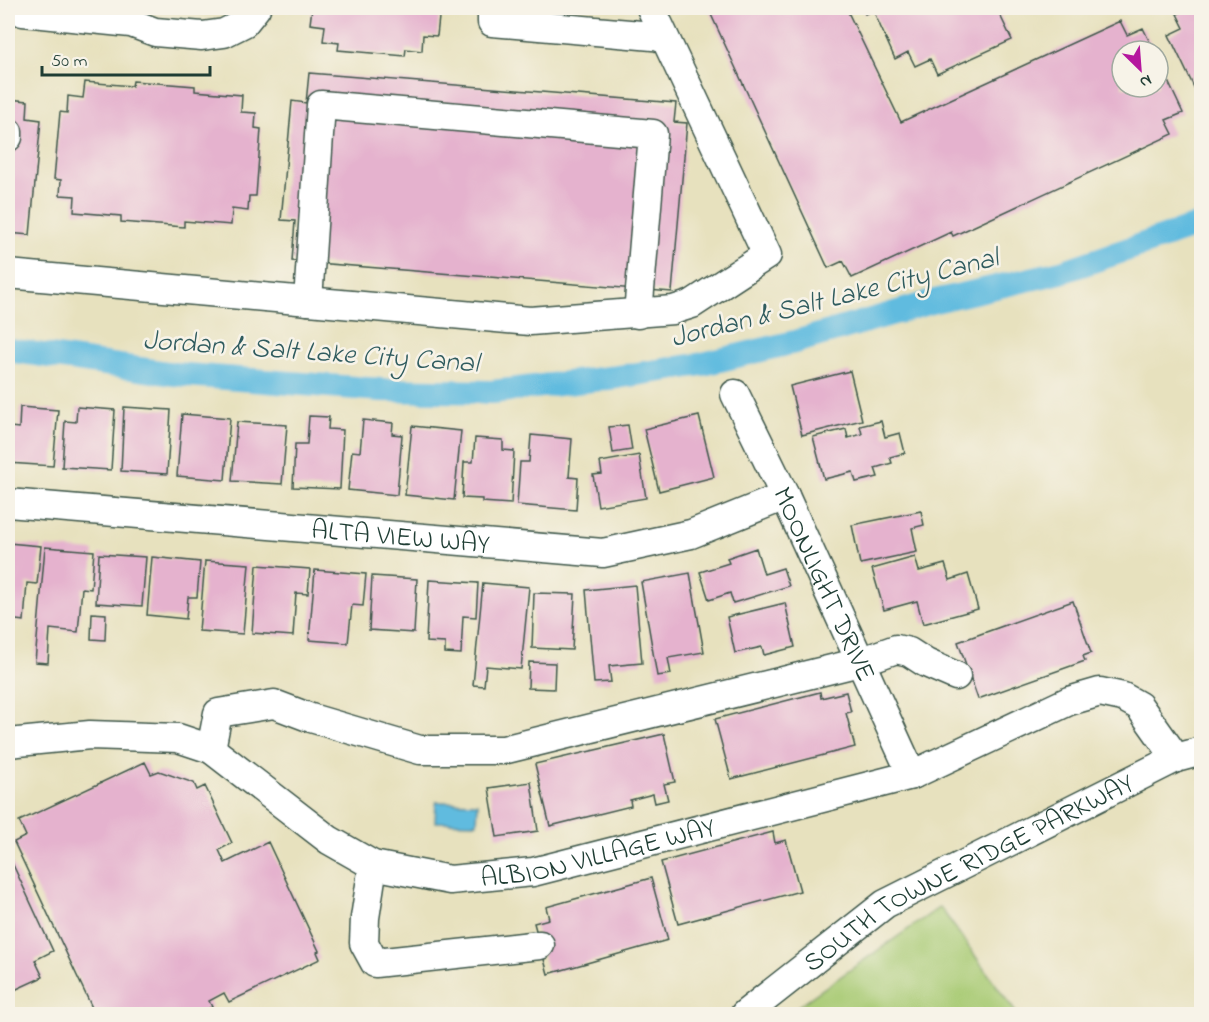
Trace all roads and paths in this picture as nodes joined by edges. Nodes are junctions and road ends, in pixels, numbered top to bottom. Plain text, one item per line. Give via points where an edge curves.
1 (20, 8) edge
2 (256, 8) edge
3 (492, 8) edge
4 (651, 8) edge
5 (664, 37) junction
6 (8, 132) edge
7 (8, 137) edge
8 (8, 274) edge
9 (308, 301) junction
10 (638, 314) junction
11 (735, 394) dead end
12 (785, 496) junction
13 (8, 503) edge
14 (860, 662) junction
15 (956, 676) dead end
16 (8, 743) edge
17 (211, 749) junction
18 (1189, 754) edge
19 (912, 775) junction
20 (374, 865) junction
21 (540, 945) dead end
22 (745, 1014) edge

1 - 2 street via 22,12 131,23 155,32 202,36 224,33 244,23
3 - 5 street via 492,22
4 - 5 street
5 - 10 street via 767,255 692,304
6 - 7 street
8 - 9 street
9 - 10 street via 530,321
9 - 10 street via 321,105 653,134
11 - 12 street, MOONLIGHT DRIVE
12 - 13 street, ALTA VIEW WAY via 691,534 603,553
12 - 14 street, MOONLIGHT DRIVE
14 - 15 street via 896,649 909,651
14 - 17 street via 503,750 420,750 274,704 218,713
14 - 19 street, MOONLIGHT DRIVE
16 - 17 street, ALBION VILLAGE WAY via 90,735 178,738
17 - 20 street, ALBION VILLAGE WAY via 329,840
18 - 19 street, ALBION VILLAGE WAY via 1139,706 1123,697 1100,692 1069,701
18 - 22 street, SOUTH TOWNE RIDGE PARKWAY via 885,904
19 - 20 street, ALBION VILLAGE WAY via 533,872 450,880
20 - 21 street via 364,943 375,963

